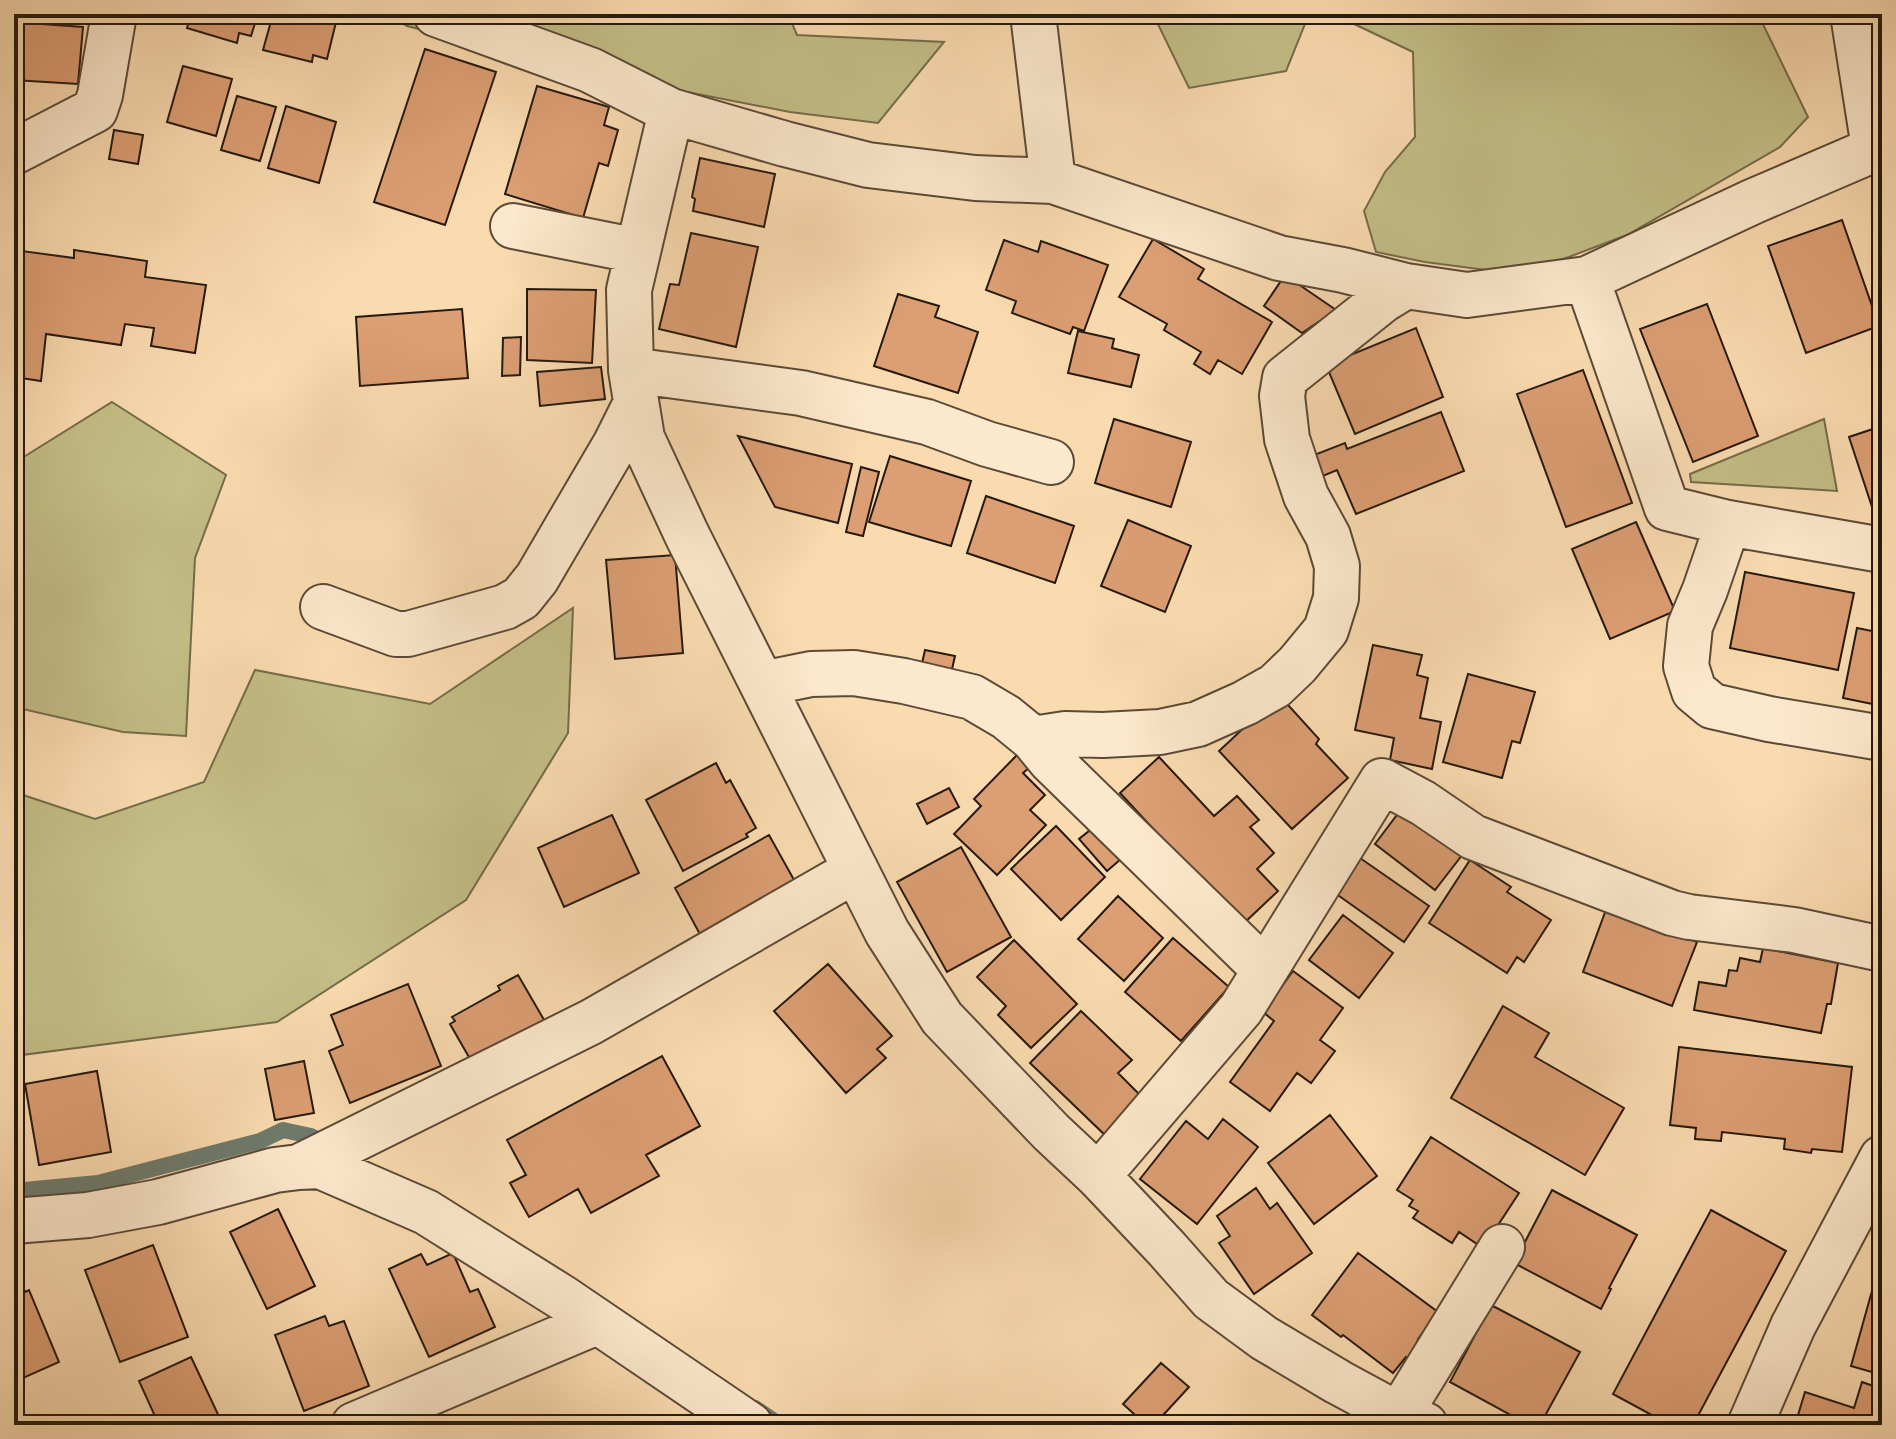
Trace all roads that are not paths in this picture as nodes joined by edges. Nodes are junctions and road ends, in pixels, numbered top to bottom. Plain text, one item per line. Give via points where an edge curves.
1 (114, 14) edge
2 (436, 14) edge
3 (1033, 14) edge
4 (1853, 14) edge
5 (671, 111) junction
6 (1878, 147) edge
7 (14, 152) edge
8 (1053, 181) junction
9 (513, 226) dead end
10 (638, 251) junction
11 (1587, 279) junction
12 (1406, 286) junction
13 (634, 386) junction
14 (1051, 462) dead end
15 (1728, 523) junction
16 (1882, 550) edge
17 (323, 607) dead end
18 (762, 684) junction
19 (1882, 738) edge
20 (1033, 739) junction
21 (856, 870) junction
22 (1882, 949) edge
23 (1265, 970) junction
24 (1882, 1158) edge
25 (313, 1160) junction
26 (1098, 1176) junction
27 (14, 1221) edge
28 (1502, 1247) dead end
29 (597, 1322) junction
30 (1412, 1420) edge
31 (354, 1425) edge
32 (750, 1425) edge
33 (1750, 1425) edge

1 - 7 street via 95,110
2 - 5 street via 590,70
3 - 8 street
4 - 6 street
5 - 8 street via 868,165
5 - 10 street
6 - 11 street
8 - 12 street via 1279,258
9 - 10 street
10 - 13 street via 629,290
11 - 12 street via 1467,295
11 - 15 street via 1667,508
12 - 20 street via 1285,378 1287,439 1337,566 1336,598 1326,630 1275,686 1198,724 1160,732
13 - 14 street via 801,393 927,422
13 - 17 street via 616,443 521,598 408,634
13 - 18 street via 642,438
15 - 16 street
15 - 19 street via 1690,626 1686,666 1694,691 1712,706
18 - 20 street via 811,674 854,673 904,681 972,697
18 - 21 street
20 - 23 street
21 - 25 street via 591,1022
21 - 26 street via 887,932 942,1018
22 - 23 street via 1672,913 1473,837 1382,781
23 - 26 street via 1241,1009
24 - 33 street via 1793,1326
25 - 27 street via 158,1202
25 - 29 street via 426,1212
26 - 30 street via 1211,1299 1264,1338
28 - 30 street
29 - 31 street
29 - 32 street

